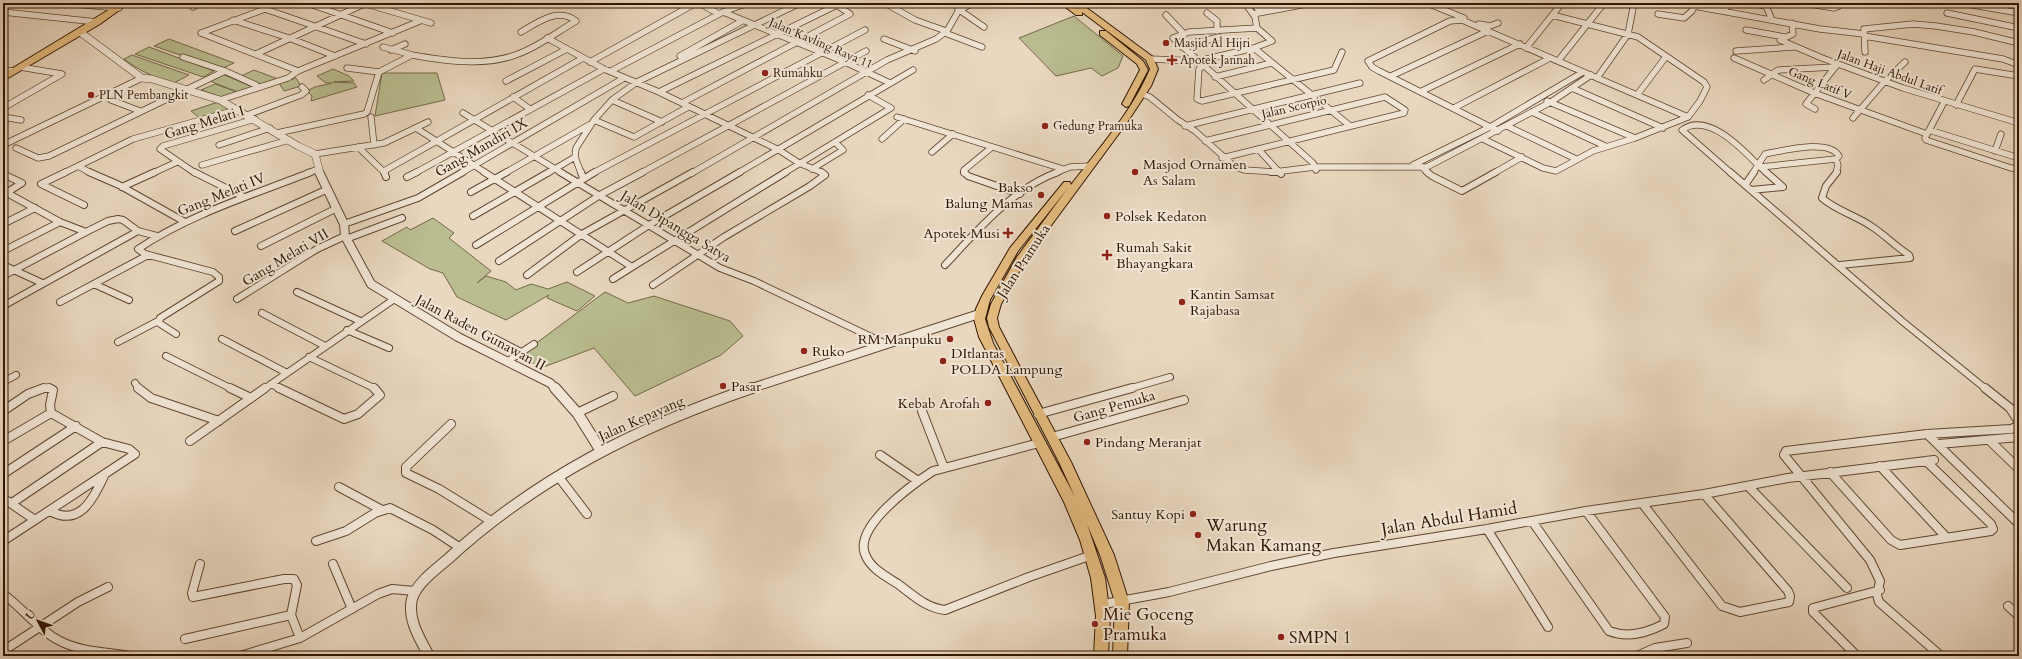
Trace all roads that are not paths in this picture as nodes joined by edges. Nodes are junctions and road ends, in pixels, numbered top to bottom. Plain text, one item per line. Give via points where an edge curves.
1 (62, 3) edge
2 (199, 3) edge
3 (272, 3) edge
4 (307, 3) edge
5 (363, 3) edge
6 (696, 3) edge
7 (699, 3) edge
8 (725, 3) edge
9 (748, 3) edge
10 (800, 3) edge
11 (885, 3) edge
12 (973, 3) edge
13 (1064, 3) edge
14 (1077, 3) edge
15 (1245, 3) edge
16 (1253, 3) edge
17 (1298, 3) edge
18 (1312, 3) edge
19 (1427, 3) edge
20 (1562, 3) edge
21 (1604, 3) edge
22 (1634, 3) edge
23 (1724, 3) edge
24 (1751, 3) edge
25 (1804, 3) edge
26 (1840, 3) edge
27 (1961, 3) edge
28 (2002, 3) edge
29 (835, 4) edge
30 (1692, 4) edge
31 (122, 5) edge
32 (193, 7) dead end
33 (732, 8) junction
34 (265, 9) junction
35 (958, 9) junction
36 (2005, 10) junction
37 (1726, 11) junction
38 (3, 12) edge
39 (721, 13) junction
40 (1207, 13) dead end
41 (2019, 13) edge
42 (1253, 14) junction
43 (1658, 14) dead end
44 (1947, 14) dead end
45 (341, 15) junction
46 (1166, 15) dead end
47 (1552, 15) junction
48 (234, 20) junction
49 (1772, 20) junction
50 (420, 21) junction
51 (742, 21) junction
52 (98, 22) junction
53 (1498, 23) dead end
54 (1792, 23) junction
55 (431, 24) dead end
56 (754, 25) junction
57 (1587, 25) junction
58 (318, 26) junction
59 (984, 27) dead end
60 (1257, 28) junction
61 (2019, 28) edge
62 (865, 30) dead end
63 (1746, 30) dead end
64 (1217, 31) junction
65 (1488, 31) junction
66 (80, 32) junction
67 (521, 32) dead end
68 (946, 32) junction
69 (393, 33) junction
70 (775, 34) junction
71 (1184, 34) junction
72 (1628, 34) junction
73 (1864, 35) junction
74 (1219, 37) dead end
75 (1785, 37) junction
76 (289, 38) junction
77 (547, 38) junction
78 (884, 39) dead end
79 (2019, 43) edge
80 (366, 44) junction
81 (405, 44) dead end
82 (797, 44) junction
83 (1520, 44) junction
84 (383, 47) dead end
85 (982, 47) dead end
86 (1182, 47) junction
87 (1796, 47) junction
88 (1254, 48) junction
89 (1526, 48) junction
90 (567, 49) junction
91 (391, 50) junction
92 (915, 50) junction
93 (866, 51) dead end
94 (1736, 51) dead end
95 (1342, 52) dead end
96 (1865, 52) dead end
97 (822, 53) junction
98 (256, 54) junction
99 (412, 55) junction
100 (335, 56) junction
101 (183, 57) dead end
102 (583, 58) junction
103 (1550, 58) junction
104 (1665, 58) junction
105 (1734, 58) dead end
106 (1150, 59) junction
107 (1198, 61) junction
108 (1558, 61) junction
109 (590, 62) junction
110 (845, 62) junction
111 (1905, 62) dead end
112 (1272, 63) junction
113 (668, 65) junction
114 (2019, 65) edge
115 (1203, 66) junction
116 (1836, 66) junction
117 (346, 68) dead end
118 (17, 69) junction
119 (604, 69) junction
120 (3, 70) edge
121 (222, 70) junction
122 (913, 70) dead end
123 (298, 71) junction
124 (611, 71) junction
125 (379, 72) junction
126 (1583, 72) junction
127 (868, 73) junction
128 (1591, 75) junction
129 (1773, 75) junction
130 (1391, 76) junction
131 (2019, 76) edge
132 (1215, 77) junction
133 (3, 78) edge
134 (142, 78) junction
135 (624, 78) junction
136 (1597, 78) junction
137 (1292, 79) junction
138 (1764, 80) dead end
139 (506, 81) dead end
140 (1885, 81) junction
141 (637, 82) junction
142 (890, 83) junction
143 (1360, 83) dead end
144 (256, 85) dead end
145 (302, 87) dead end
146 (1572, 88) junction
147 (184, 89) junction
148 (1422, 91) junction
149 (659, 92) junction
150 (1233, 93) junction
151 (1814, 93) junction
152 (868, 95) junction
153 (1141, 95) junction
154 (1311, 95) junction
155 (1637, 95) junction
156 (513, 97) junction
157 (1540, 97) junction
158 (111, 100) dead end
159 (220, 100) junction
160 (612, 100) junction
161 (1550, 102) junction
162 (1944, 102) junction
163 (682, 103) junction
164 (1956, 105) junction
165 (688, 106) junction
166 (3, 108) edge
167 (1454, 108) junction
168 (530, 109) junction
169 (1252, 109) junction
170 (1815, 109) dead end
171 (236, 110) junction
172 (1330, 110) junction
173 (1859, 110) junction
174 (140, 111) junction
175 (1532, 112) junction
176 (463, 113) dead end
177 (704, 115) junction
178 (897, 116) dead end
179 (3, 117) edge
180 (251, 117) junction
181 (371, 117) dead end
182 (1688, 117) junction
183 (1853, 118) dead end
184 (474, 119) junction
185 (904, 119) junction
186 (21, 120) dead end
187 (428, 122) dead end
188 (593, 122) junction
189 (662, 122) junction
190 (2019, 123) edge
191 (1269, 124) junction
192 (1349, 125) junction
193 (726, 126) junction
194 (1185, 126) junction
195 (1507, 126) junction
196 (1490, 127) junction
197 (416, 128) junction
198 (1663, 128) junction
199 (1498, 130) junction
200 (274, 131) junction
201 (492, 131) junction
202 (1928, 132) junction
203 (953, 134) junction
204 (2001, 134) dead end
205 (754, 138) junction
206 (1635, 138) junction
207 (882, 139) dead end
208 (1483, 139) junction
209 (289, 140) junction
210 (436, 141) junction
211 (1205, 141) junction
212 (1289, 141) junction
213 (835, 142) junction
214 (511, 143) junction
215 (3, 144) edge
216 (219, 145) dead end
217 (374, 145) junction
218 (992, 146) junction
219 (1605, 146) junction
220 (358, 147) junction
221 (16, 148) dead end
222 (1258, 149) junction
223 (779, 150) junction
224 (1995, 151) junction
225 (932, 152) dead end
226 (453, 153) junction
227 (314, 154) junction
228 (533, 156) junction
229 (576, 157) junction
230 (1522, 157) junction
231 (1222, 158) junction
232 (2019, 158) edge
233 (1576, 159) junction
234 (1836, 159) junction
235 (177, 162) junction
236 (799, 164) junction
237 (202, 165) dead end
238 (474, 165) junction
239 (1420, 165) junction
240 (1759, 165) junction
241 (1087, 166) junction
242 (80, 167) junction
243 (318, 169) junction
244 (554, 169) junction
245 (812, 169) junction
246 (1063, 169) junction
247 (1318, 169) junction
248 (2019, 169) edge
249 (384, 171) junction
250 (1281, 173) junction
251 (3, 174) edge
252 (386, 177) dead end
253 (407, 177) dead end
254 (496, 178) junction
255 (580, 180) junction
256 (1745, 185) junction
257 (122, 187) junction
258 (328, 189) junction
259 (1750, 190) junction
260 (516, 191) junction
261 (471, 192) dead end
262 (5, 194) edge
263 (1020, 194) junction
264 (600, 195) junction
265 (244, 197) junction
266 (84, 205) dead end
267 (538, 206) junction
268 (35, 208) junction
269 (336, 208) junction
270 (625, 210) junction
271 (473, 216) dead end
272 (402, 218) dead end
273 (560, 220) junction
274 (60, 222) junction
275 (185, 222) junction
276 (3, 224) edge
277 (344, 224) junction
278 (649, 225) junction
279 (1030, 229) junction
280 (138, 231) junction
281 (235, 231) dead end
282 (86, 232) junction
283 (1041, 232) junction
284 (582, 234) junction
285 (157, 236) junction
286 (345, 237) junction
287 (673, 240) junction
288 (476, 245) dead end
289 (261, 246) dead end
290 (3, 251) edge
291 (607, 251) junction
292 (699, 254) junction
293 (148, 255) junction
294 (498, 261) dead end
295 (3, 265) edge
296 (945, 265) dead end
297 (1840, 265) junction
298 (632, 266) junction
299 (13, 270) junction
300 (577, 272) dead end
301 (527, 275) dead end
302 (3, 276) edge
303 (614, 279) dead end
304 (42, 283) junction
305 (94, 284) junction
306 (653, 285) dead end
307 (297, 292) dead end
308 (237, 299) dead end
309 (129, 300) dead end
310 (393, 300) junction
311 (60, 302) dead end
312 (3, 306) edge
313 (262, 313) dead end
314 (979, 314) junction
315 (158, 321) junction
316 (360, 321) junction
317 (347, 330) junction
318 (176, 334) dead end
319 (494, 338) dead end
320 (222, 339) dead end
321 (118, 342) dead end
322 (534, 344) dead end
323 (884, 344) junction
324 (325, 346) junction
325 (389, 348) dead end
326 (521, 352) junction
327 (166, 356) dead end
328 (309, 357) junction
329 (508, 361) junction
330 (287, 373) junction
331 (16, 375) dead end
332 (1170, 377) dead end
333 (3, 382) edge
334 (135, 383) dead end
335 (271, 384) junction
336 (613, 396) dead end
337 (251, 398) junction
338 (1184, 400) dead end
339 (3, 411) edge
340 (922, 411) dead end
341 (51, 412) junction
342 (577, 413) junction
343 (1038, 414) junction
344 (219, 421) junction
345 (2019, 422) edge
346 (451, 424) dead end
347 (76, 426) junction
348 (2019, 426) edge
349 (1927, 434) junction
350 (1052, 437) junction
351 (2019, 437) edge
352 (3, 441) edge
353 (190, 441) dead end
354 (1990, 441) junction
355 (102, 442) junction
356 (1039, 443) junction
357 (1939, 444) junction
358 (601, 451) junction
359 (880, 455) dead end
360 (1059, 464) junction
361 (1880, 466) junction
362 (944, 468) junction
363 (2019, 469) edge
364 (1830, 472) junction
365 (3, 474) edge
366 (105, 475) junction
367 (558, 476) junction
368 (1802, 476) junction
369 (918, 481) junction
370 (1748, 486) junction
371 (339, 487) dead end
372 (1704, 494) junction
373 (3, 498) edge
374 (12, 503) junction
375 (1642, 503) junction
376 (382, 510) junction
377 (50, 511) junction
378 (1586, 511) junction
379 (587, 514) dead end
380 (35, 520) junction
381 (491, 521) junction
382 (1532, 521) junction
383 (2019, 524) edge
384 (1487, 529) junction
385 (1947, 538) junction
386 (3, 541) edge
387 (316, 541) dead end
388 (459, 547) junction
389 (1092, 555) junction
390 (200, 564) dead end
391 (333, 564) dead end
392 (108, 587) dead end
393 (1847, 588) dead end
394 (1880, 590) junction
395 (416, 591) junction
396 (3, 594) edge
397 (1122, 602) junction
398 (1104, 604) junction
399 (2008, 606) dead end
400 (352, 609) junction
401 (291, 615) junction
402 (2019, 616) edge
403 (40, 626) junction
404 (1548, 627) dead end
405 (300, 638) junction
406 (184, 639) dead end
407 (1687, 643) dead end
408 (3, 651) edge
409 (130, 656) edge
410 (240, 656) edge
411 (429, 656) edge
412 (1101, 656) edge
413 (1120, 656) edge
414 (1637, 656) edge
415 (1857, 656) edge
416 (1941, 656) edge

1 - 31 street
2 - 32 street
3 - 34 street
4 - 45 street
5 - 45 street
5 - 50 street
6 - 109 street
7 - 39 street, Jalan Kavling Raya 11
8 - 33 street
9 - 33 street
10 - 56 street
11 - 68 street via 915,20
12 - 35 street
13 - 241 main road, Jalan Pramuka via 1140,63 1144,70 1120,115
14 - 106 main road
15 - 42 street
16 - 17 street via 1263,9
18 - 42 street
19 - 53 street via 1482,25
20 - 47 street
21 - 57 street
22 - 72 street
23 - 37 street
24 - 49 street via 1766,6
25 - 26 street via 1834,8
27 - 36 street
28 - 36 street
29 - 70 street
29 - 82 street via 850,14
30 - 37 street
30 - 43 street via 1692,11 1684,18
31 - 52 highway
33 - 39 street
34 - 48 street
34 - 58 street
35 - 59 street
35 - 68 street
36 - 41 street
37 - 49 street
38 - 52 street
39 - 51 street, Jalan Kavling Raya 11
39 - 124 street
40 - 64 street via 1217,21
42 - 60 street
44 - 61 street
45 - 58 street
45 - 69 street
46 - 71 street
47 - 57 street
47 - 89 street
48 - 76 street
48 - 98 street via 202,33
49 - 54 street
50 - 55 street
50 - 69 street
51 - 56 street, Jalan Kavling Raya 11
51 - 113 street
52 - 66 highway
54 - 73 street
54 - 75 street via 1793,33
56 - 70 street, Jalan Kavling Raya 11
56 - 113 street
57 - 72 street
57 - 108 street
58 - 76 street
58 - 80 street
60 - 64 street
60 - 88 street via 1273,40
62 - 97 street
63 - 75 street
64 - 71 street
65 - 83 street
65 - 130 street
65 - 130 street via 1462,20 1450,21 1368,61 1372,66
66 - 118 highway
66 - 134 street
67 - 77 street via 557,14 575,19 572,24
68 - 85 street
68 - 92 street
69 - 80 street
70 - 82 street, Jalan Kavling Raya 11
70 - 149 street
71 - 86 street via 1173,38
72 - 104 street via 1638,38
72 - 136 street
73 - 79 street via 1865,28 1918,24 1974,32
73 - 96 street
73 - 114 street via 2003,59
74 - 86 street
75 - 87 street, Jalan Haji Abdul Latif via 1780,40
76 - 98 street
76 - 100 street
77 - 90 street
77 - 99 street via 519,54 500,60 447,61
78 - 92 street
80 - 100 street
81 - 91 street
82 - 97 street, Jalan Kavling Raya 11
82 - 163 street
83 - 89 street
83 - 148 street
84 - 91 street
86 - 107 street
87 - 94 street
87 - 116 street, Jalan Haji Abdul Latif
88 - 107 street
88 - 112 street
89 - 103 street
90 - 102 street
90 - 139 street
91 - 99 street
92 - 127 street via 887,60
93 - 110 street
95 - 137 street via 1334,70
97 - 110 street, Jalan Kavling Raya 11
97 - 177 street
98 - 123 street
99 - 125 street
100 - 123 street
101 - 121 street
102 - 109 street
102 - 156 street
103 - 108 street
103 - 167 street
104 - 155 street
104 - 182 street via 1707,85 1700,102
105 - 129 street, Gang Latif V
106 - 107 street
106 - 153 main road, Jalan Pramuka via 1154,70
107 - 115 street
108 - 126 street
109 - 119 street
110 - 127 street, Jalan Kavling Raya 11
110 - 193 street
111 - 140 street, Gang Latif V
112 - 132 street
112 - 137 street
113 - 141 street
115 - 132 street
115 - 150 street via 1198,73 1197,100
116 - 129 street via 1778,70
116 - 140 street, Jalan Haji Abdul Latif
116 - 151 street
117 - 125 street
118 - 120 street
118 - 133 highway
118 - 166 street via 62,74
119 - 124 street
119 - 168 street
121 - 144 street
121 - 147 street
122 - 142 street
123 - 159 street via 288,78
124 - 135 street
125 - 200 street via 367,112 364,114
126 - 128 street
126 - 157 street
127 - 142 street, Jalan Kavling Raya 11
127 - 205 street
128 - 136 street
128 - 146 street
129 - 138 street
129 - 151 street, Gang Latif V
130 - 148 street
131 - 164 street via 1975,69
132 - 150 street
134 - 147 street
134 - 215 street
135 - 141 street
135 - 214 street, Gang Mandiri IX
136 - 155 street
137 - 150 street
137 - 154 street
140 - 162 street, Jalan Haji Abdul Latif
140 - 173 street, Gang Latif V
141 - 149 street
141 - 160 street
142 - 152 street
143 - 154 street
145 - 180 street, Gang Melati I via 306,90 301,95
146 - 161 street
146 - 198 street
147 - 159 street
147 - 174 street
148 - 167 street
149 - 163 street
150 - 169 street
151 - 170 street via 1806,104
151 - 173 street, Gang Latif V
152 - 213 street via 891,108
152 - 223 street
153 - 194 street
153 - 241 main road, Jalan Pramuka via 1123,122
154 - 169 street
154 - 172 street
155 - 182 street
156 - 168 street
156 - 184 street
157 - 161 street
157 - 196 street
158 - 174 street
159 - 171 street
160 - 188 street
160 - 189 street
161 - 175 street
161 - 206 street
162 - 164 street, Jalan Haji Abdul Latif
162 - 202 street
163 - 165 street
164 - 190 street, Jalan Haji Abdul Latif
165 - 177 street
165 - 189 street
167 - 196 street
168 - 201 street
169 - 191 street
169 - 194 street
171 - 180 street
171 - 242 street via 142,136
172 - 191 street, Jalan Scorpio
172 - 192 street
172 - 192 street, Jalan Scorpio via 1387,97 1404,109 1404,113
173 - 183 street, Gang Latif V
173 - 202 street, Gang Latif V
174 - 221 street via 44,158 38,158
175 - 195 street
175 - 219 street
176 - 184 street, Jalan Dipangga Satya
177 - 193 street
177 - 255 street
178 - 185 street
179 - 186 street
180 - 200 street
180 - 235 street, Gang Melati I via 160,148
181 - 217 street
182 - 198 street
184 - 201 street, Jalan Dipangga Satya
184 - 210 street
185 - 203 street
185 - 207 street
187 - 197 street
188 - 189 street via 634,137
188 - 228 street
188 - 229 street via 578,143
191 - 211 street, Jalan Scorpio
191 - 212 street
192 - 212 street
193 - 205 street
193 - 264 street
194 - 211 street
195 - 199 street
195 - 233 street
196 - 199 street
196 - 239 street
197 - 210 street
197 - 217 street
198 - 206 street
199 - 208 street
200 - 209 street
200 - 216 street
201 - 214 street, Jalan Dipangga Satya
201 - 226 street
202 - 224 street, Gang Latif V
202 - 248 street via 1926,140 1930,142
203 - 218 street
203 - 225 street
204 - 224 street
205 - 223 street
205 - 270 street
206 - 219 street
208 - 230 street
208 - 239 street via 1432,165
209 - 227 street
209 - 237 street
210 - 226 street
210 - 249 street
211 - 231 street
212 - 222 street
212 - 247 street
213 - 236 street
213 - 245 street via 843,150
214 - 228 street, Jalan Dipangga Satya
214 - 238 street, Gang Mandiri IX
217 - 220 street
218 - 246 street
218 - 263 street via 964,170 964,173
219 - 233 street
220 - 227 street
220 - 249 street
222 - 231 street
222 - 250 street
223 - 236 street
223 - 278 street
224 - 232 street, Gang Latif V
226 - 238 street
226 - 253 street
227 - 243 street, Jalan Raden Gunawan II
228 - 244 street, Jalan Dipangga Satya
228 - 254 street
229 - 244 street
229 - 255 street
230 - 233 street via 1556,171
230 - 239 street via 1462,191 1432,176
231 - 250 street via 1229,167 1239,172
234 - 240 street
234 - 240 street via 1839,156 1836,152 1830,148 1820,147 1765,154
234 - 297 street via 1839,170 1825,186 1822,198 1829,206 1879,231 1910,258
235 - 257 street
235 - 265 street
236 - 245 street
236 - 287 street
238 - 254 street
238 - 277 street, Gang Mandiri IX via 409,202
239 - 247 street
240 - 256 street
240 - 256 street via 1712,128 1694,126 1682,130
240 - 259 street via 1783,187
241 - 246 street
241 - 279 main road, Jalan Pramuka
241 - 283 main road, Jalan Pramuka
242 - 257 street
242 - 266 street via 41,185
243 - 258 street, Jalan Raden Gunawan II
243 - 265 street, Gang Melati IV
244 - 255 street, Jalan Dipangga Satya
244 - 260 street
245 - 292 street via 825,175
246 - 263 street
247 - 250 street
249 - 252 street
251 - 262 street via 22,183
254 - 260 street
254 - 261 street
255 - 264 street, Jalan Dipangga Satya
255 - 267 street
256 - 259 street
257 - 275 street
258 - 269 street, Jalan Raden Gunawan II
258 - 281 street
259 - 297 street
260 - 267 street
260 - 271 street
262 - 268 street
263 - 296 street via 1003,207
264 - 270 street, Jalan Dipangga Satya
264 - 273 street
265 - 275 street, Gang Melati IV
267 - 273 street
267 - 288 street
268 - 274 street
268 - 276 street
269 - 277 street, Jalan Raden Gunawan II
269 - 289 street
270 - 278 street, Jalan Dipangga Satya
270 - 284 street
272 - 286 street, Gang Melati VII
273 - 284 street
273 - 294 street
274 - 282 street
274 - 290 street
275 - 285 street, Gang Melati IV
277 - 286 street, Jalan Raden Gunawan II
278 - 287 street, Jalan Dipangga Satya
278 - 291 street
279 - 283 main road
279 - 314 main road, Jalan Pramuka via 1014,250
280 - 282 street via 118,219
280 - 285 street
280 - 304 street
282 - 299 street
283 - 343 main road, Jalan Pramuka via 1022,257 996,304 992,318 994,327
284 - 291 street
284 - 301 street
285 - 293 street, Gang Melati IV via 138,249
286 - 308 street, Gang Melati VII via 317,249
286 - 310 street, Jalan Raden Gunawan II via 371,284
287 - 292 street, Jalan Dipangga Satya
287 - 298 street
291 - 298 street
291 - 300 street
292 - 306 street
292 - 323 street, Jalan Dipangga Satya via 720,268 760,284
293 - 305 street
293 - 315 street via 213,272 220,279
295 - 299 street
297 - 345 street via 1908,326 2010,408
298 - 303 street
299 - 302 street
299 - 304 street
304 - 312 street
305 - 309 street
305 - 311 street
307 - 316 street
310 - 316 street
310 - 329 street, Jalan Raden Gunawan II via 458,337
313 - 324 street
314 - 323 street, Jalan Kepayang
314 - 356 main road, Jalan Pramuka via 981,326 1002,374
315 - 318 street
315 - 321 street
316 - 317 street
317 - 324 street
317 - 325 street
319 - 326 street
320 - 330 street
322 - 326 street
323 - 358 street, Jalan Kepayang via 775,378 717,400
324 - 328 street
326 - 329 street
327 - 337 street
328 - 330 street
328 - 335 street via 377,389 380,395 358,414 344,419
329 - 342 street, Jalan Raden Gunawan II via 550,383 561,392
330 - 335 street
331 - 333 street
332 - 343 street
334 - 344 street via 140,391 151,398
335 - 337 street
336 - 342 street
337 - 344 street
338 - 350 street, Gang Pemuka
339 - 341 street via 47,386 53,390
340 - 362 street
341 - 347 street
341 - 352 street
342 - 358 street, Jalan Raden Gunawan II
343 - 350 main road, Jalan Pramuka
344 - 353 street
346 - 381 street via 406,467 406,473 422,479
347 - 355 street
347 - 365 street
348 - 349 street via 2011,429
349 - 357 street
349 - 368 street via 1786,451 1786,460
350 - 360 main road, Jalan Pramuka
351 - 354 street
354 - 357 street
354 - 363 street
355 - 366 street via 129,449 135,454
355 - 374 street
356 - 360 main road, Jalan Pramuka
356 - 362 street
357 - 383 street
358 - 367 street, Jalan Kepayang
359 - 369 street
360 - 389 main road, Jalan Pramuka
360 - 397 main road, Jalan Pramuka via 1107,555
361 - 364 street, Jalan Abdul Hamid
361 - 385 street
361 - 385 street, Jalan Abdul Hamid via 1930,461 1993,529
362 - 369 street via 933,471
364 - 368 street, Jalan Abdul Hamid
364 - 385 street via 1894,542 1900,544
366 - 377 street
366 - 377 street via 92,499 74,515 63,517
367 - 379 street
367 - 381 street, Jalan Kepayang
368 - 370 street, Jalan Abdul Hamid
368 - 394 street via 1870,560 1881,579
369 - 389 street via 878,518 865,536 863,547 873,567 933,608 945,610
370 - 372 street, Jalan Abdul Hamid
370 - 393 street
371 - 376 street
372 - 375 street, Jalan Abdul Hamid
372 - 375 street via 1788,591 1788,602 1740,612 1722,606
373 - 374 street
374 - 380 street
375 - 378 street, Jalan Abdul Hamid
376 - 387 street via 346,531
376 - 388 street via 390,508 433,530
377 - 380 street
378 - 382 street, Jalan Abdul Hamid
378 - 382 street via 1664,617 1664,624 1623,635 1609,631
380 - 386 street
381 - 388 street, Jalan Kepayang
382 - 384 street, Jalan Abdul Hamid
384 - 397 street, Jalan Abdul Hamid via 1334,553
384 - 404 street
388 - 395 street, Jalan Kepayang
389 - 398 main road, Jalan Pramuka
390 - 401 street via 192,593 196,598 294,579 297,585
391 - 400 street
392 - 403 street
394 - 415 street via 1813,608 1813,612
394 - 416 street via 1877,595 1885,608
395 - 400 street via 392,589
395 - 411 street, Jalan Kepayang via 410,609
396 - 403 street
397 - 398 street, Jalan Abdul Hamid
397 - 413 main road, Jalan Pramuka
398 - 412 main road, Jalan Pramuka
399 - 402 street
400 - 405 street
401 - 405 street
401 - 406 street
403 - 408 street
403 - 409 street via 67,644
405 - 410 street
407 - 414 street via 1642,652

